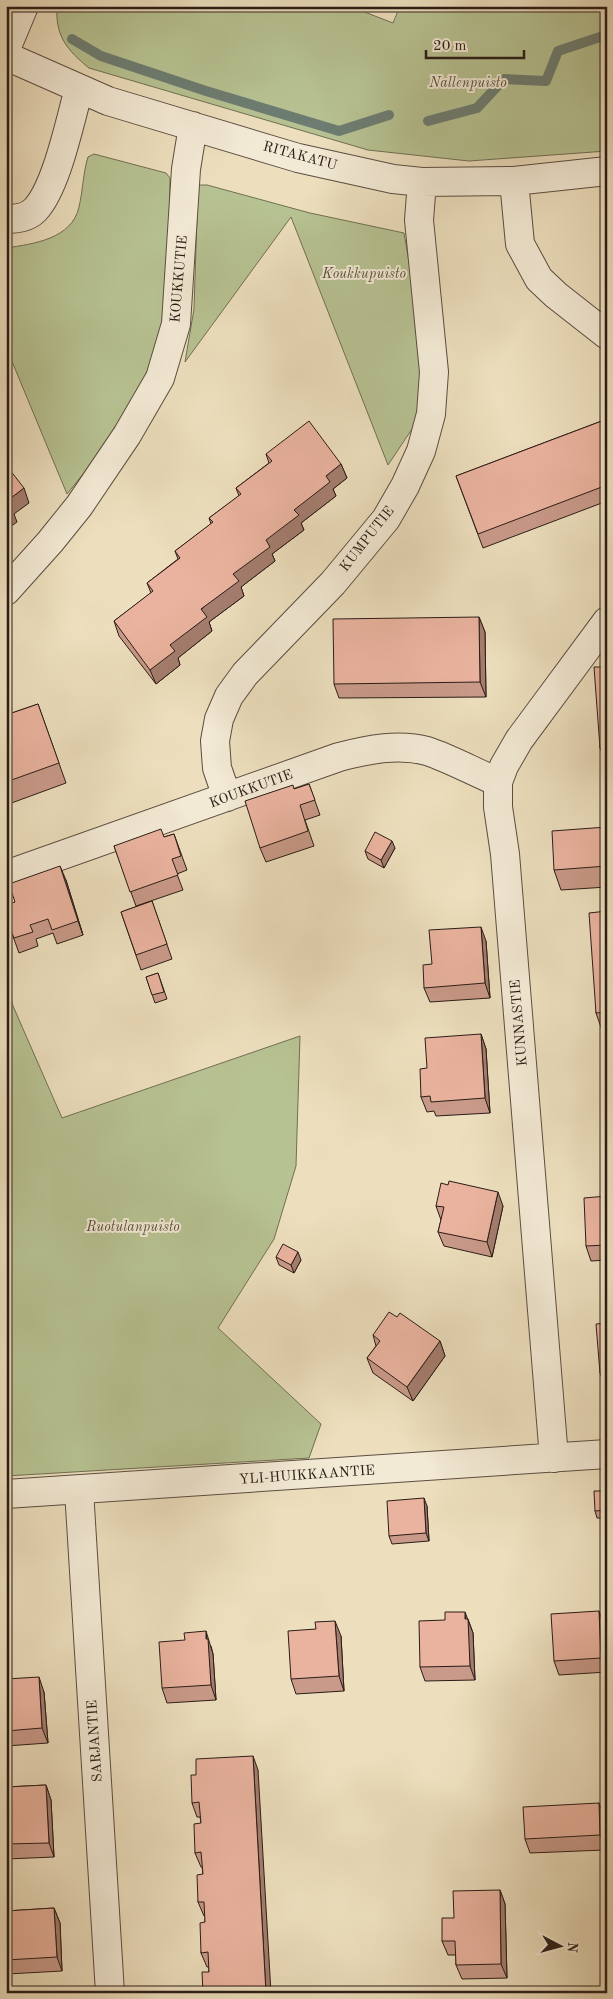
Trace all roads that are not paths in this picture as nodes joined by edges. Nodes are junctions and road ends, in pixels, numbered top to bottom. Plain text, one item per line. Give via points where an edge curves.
1 (24, 6) edge
2 (6, 49) edge
3 (6, 56) edge
4 (79, 89) junction
5 (193, 126) junction
6 (607, 171) edge
7 (514, 181) junction
8 (422, 182) junction
9 (6, 218) edge
10 (607, 334) edge
11 (6, 591) edge
12 (607, 621) edge
13 (498, 782) junction
14 (227, 797) junction
15 (6, 875) edge
16 (607, 1454) edge
17 (554, 1458) junction
18 (79, 1490) junction
19 (6, 1494) edge
20 (110, 1993) edge

1 - 2 street
3 - 4 street, RITAKATU
4 - 5 street, RITAKATU
4 - 9 street via 56,168 42,200 34,211 24,217
5 - 8 street, RITAKATU via 298,158 393,179
5 - 11 street, KOUKKUTIE via 186,169 176,324 160,378 127,435 79,506
6 - 7 street, RITAKATU
7 - 8 street, RITAKATU
7 - 10 street via 520,244 539,279 556,296
8 - 14 street, KUMPUTIE via 419,220 434,372 431,414 421,451 386,519 245,674 229,696 219,719 215,741 217,768
12 - 13 street, KUNNASTIE via 519,740
13 - 14 street, KOUKKUTIE via 425,751 401,748 369,750 339,757
13 - 17 street, KUNNASTIE
14 - 15 street, KOUKKUTIE
16 - 17 street, YLI-HUIKKAANTIE
17 - 18 street, YLI-HUIKKAANTIE
18 - 19 street, YLI-HUIKKAANTIE
18 - 20 street, SARJANTIE

